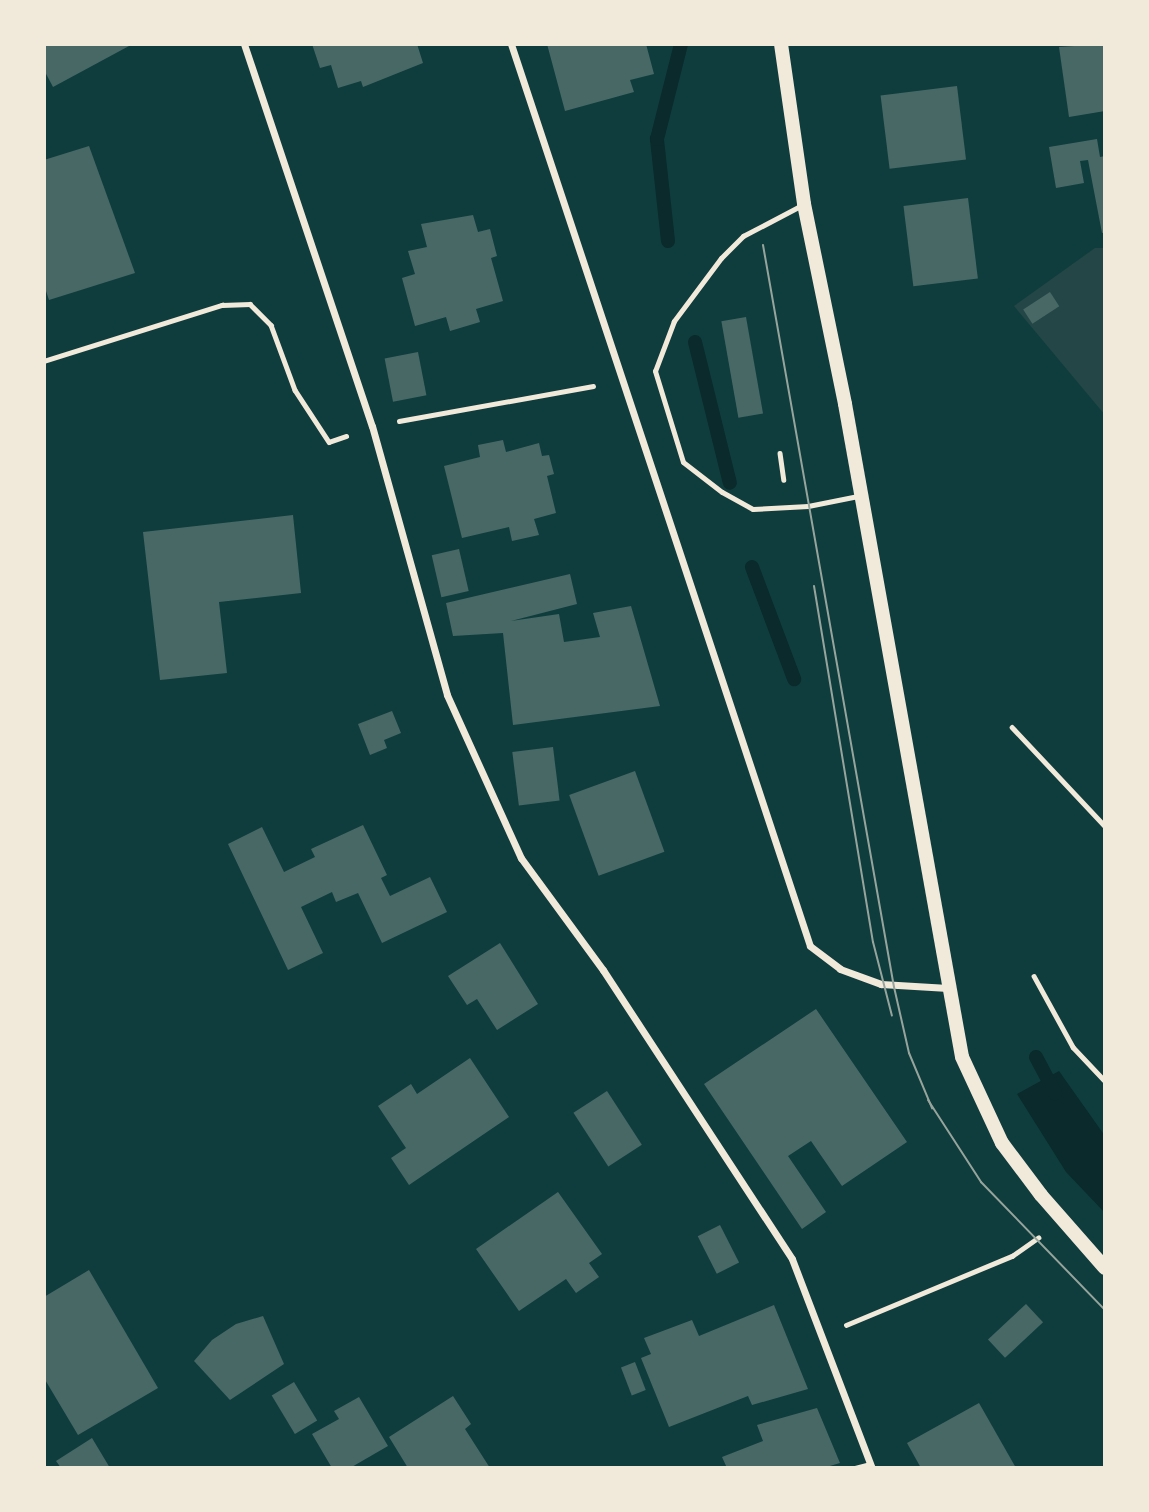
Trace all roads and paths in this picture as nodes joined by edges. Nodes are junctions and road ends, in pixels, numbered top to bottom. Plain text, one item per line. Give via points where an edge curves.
1 (244, 44) edge
2 (511, 44) edge
3 (781, 44) edge
4 (804, 204) junction
5 (44, 361) edge
6 (623, 381) junction
7 (372, 426) junction
8 (858, 496) junction
9 (1012, 727) dead end
10 (1105, 826) edge
11 (1034, 976) dead end
12 (948, 988) junction
13 (1105, 1081) edge
14 (1061, 1220) junction
15 (1105, 1268) edge
16 (865, 1320) dead end
17 (871, 1466) edge
18 (855, 1468) edge

1 - 7 street
2 - 6 street
3 - 4 main road
4 - 8 main road via 841,381
4 - 8 lane via 743,236 721,258 674,321 655,370 683,462 722,492 753,509 808,506
5 - 7 path via 222,305 250,304 271,325 295,390 329,442
6 - 7 path
6 - 12 street via 810,946 840,969 881,984
7 - 17 street via 447,695 521,858 603,971 792,1259
8 - 12 main road via 913,773
9 - 10 path
11 - 13 path via 1073,1047
12 - 14 main road via 962,1057 977,1094 1002,1143
14 - 15 main road
14 - 16 path via 1012,1256
17 - 18 lane

